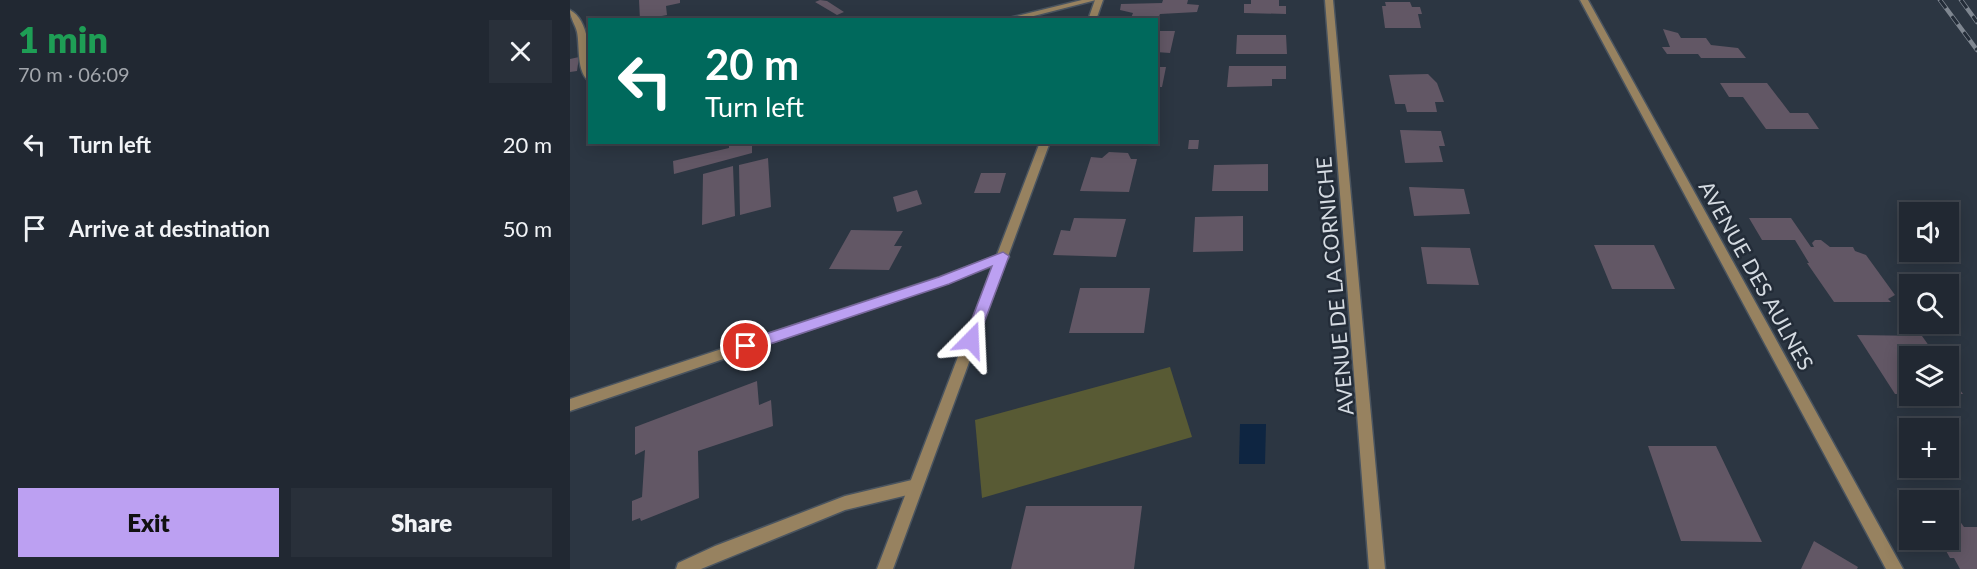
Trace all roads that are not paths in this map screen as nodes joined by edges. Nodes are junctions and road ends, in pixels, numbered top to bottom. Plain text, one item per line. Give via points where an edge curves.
1 (1092, 0) edge
2 (1099, 0) edge
3 (1329, 0) edge
4 (1584, 0) edge
5 (570, 12) edge
6 (1014, 18) edge
7 (1093, 18) edge
8 (588, 75) edge
9 (1044, 144) edge
10 (1003, 256) junction
11 (570, 405) edge
12 (916, 486) junction
13 (684, 569) edge
14 (885, 569) edge
15 (1377, 569) edge
16 (1895, 569) edge

1 - 6 street
2 - 7 street
3 - 15 street, AVENUE DE LA CORNICHE
4 - 16 street, AVENUE DES AULNES
5 - 8 street via 581,24
9 - 10 street
10 - 11 street via 944,280
10 - 12 street
12 - 13 street via 844,503
12 - 14 street

